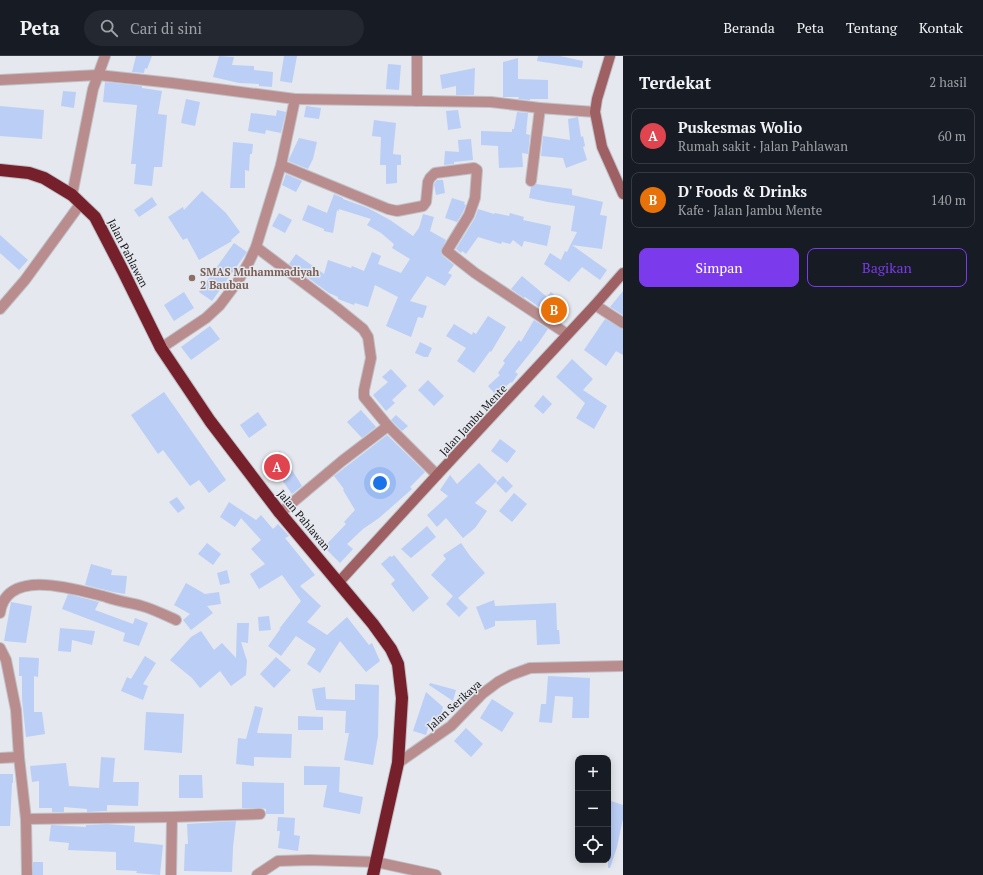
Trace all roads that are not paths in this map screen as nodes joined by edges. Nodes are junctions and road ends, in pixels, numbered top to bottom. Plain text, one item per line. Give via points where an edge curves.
1 (105, 56) edge
2 (417, 56) edge
3 (610, 56) edge
4 (98, 75) junction
5 (0, 80) edge
6 (295, 99) junction
7 (417, 100) junction
8 (540, 108) junction
9 (595, 112) junction
10 (281, 165) junction
11 (0, 170) edge
12 (531, 181) dead end
13 (623, 194) edge
14 (77, 199) junction
15 (256, 247) junction
16 (623, 273) edge
17 (595, 305) junction
18 (0, 309) edge
19 (623, 323) edge
20 (567, 334) junction
21 (161, 348) junction
22 (388, 426) junction
23 (437, 475) junction
24 (280, 513) junction
25 (339, 582) junction
26 (0, 613) edge
27 (176, 620) dead end
28 (0, 648) edge
29 (623, 666) edge
30 (19, 757) junction
31 (0, 758) edge
32 (398, 763) junction
33 (260, 814) dead end
34 (172, 817) junction
35 (26, 819) junction
36 (376, 862) junction
37 (27, 875) edge
38 (171, 875) edge
39 (257, 875) edge
40 (374, 875) edge
41 (436, 875) edge

1 - 4 street
2 - 7 street
3 - 9 main road
4 - 5 street
4 - 6 street
4 - 14 street via 93,89
6 - 7 street
6 - 10 street
7 - 8 street via 491,102
8 - 9 street
8 - 12 street
9 - 13 main road via 602,147
10 - 15 street
10 - 20 street via 397,211 423,206 426,202 428,182 435,173 474,168 477,170 475,198 469,215 448,253
11 - 14 highway, Jalan Pahlawan via 35,174
14 - 18 street via 25,280
14 - 21 highway, Jalan Pahlawan via 95,217
15 - 21 street via 238,281 220,305 206,318
15 - 22 street via 363,329 368,337 371,358 364,397
16 - 17 main road, Jalan Jambu Mente
17 - 19 street
17 - 20 main road, Jalan Jambu Mente
20 - 23 main road, Jalan Jambu Mente
21 - 24 highway, Jalan Pahlawan via 210,421
22 - 23 street
22 - 24 street
23 - 25 main road, Jalan Jambu Mente
24 - 25 highway, Jalan Pahlawan
25 - 32 highway, Jalan Pahlawan via 373,624 398,664 402,698
26 - 27 street via 4,600 19,588 55,584 142,606
28 - 30 street via 6,660 16,710
29 - 32 street, Jalan Serikaya via 530,668 510,675 482,694 451,726
30 - 31 street
30 - 35 street
32 - 36 highway, Jalan Pahlawan
33 - 34 street
34 - 35 street
34 - 38 street
35 - 37 street
36 - 39 street via 281,860
36 - 40 highway, Jalan Pahlawan
36 - 41 street

